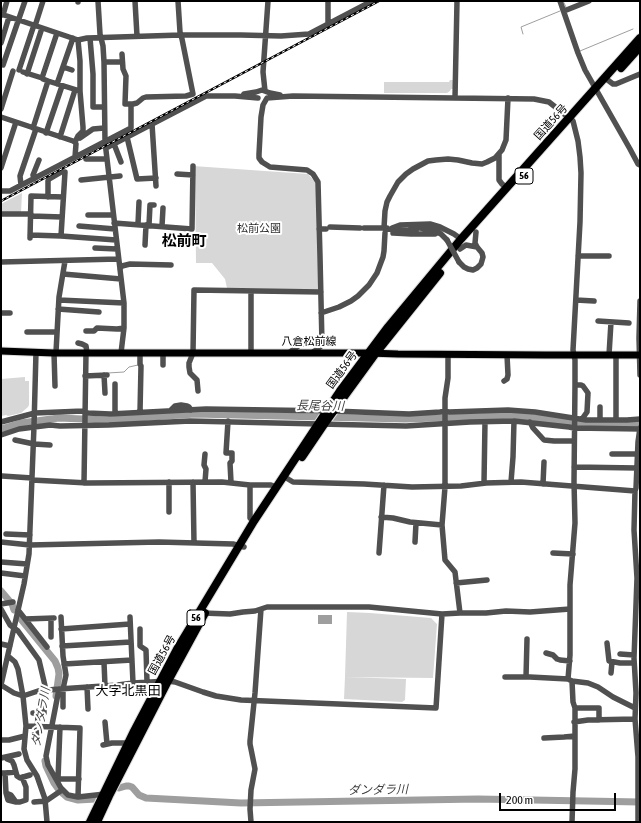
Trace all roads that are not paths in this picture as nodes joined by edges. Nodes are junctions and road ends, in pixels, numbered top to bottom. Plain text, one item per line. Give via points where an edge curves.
1 (7, 1) edge
2 (25, 1) edge
3 (44, 1) edge
4 (98, 1) edge
5 (135, 1) edge
6 (178, 1) edge
7 (268, 1) edge
8 (328, 1) edge
9 (372, 1) edge
10 (457, 1) edge
11 (560, 1) edge
12 (589, 1) edge
13 (564, 11) junction
14 (2, 15) edge
15 (9, 17) junction
16 (18, 20) junction
17 (328, 24) junction
18 (35, 26) junction
19 (42, 28) junction
20 (56, 33) junction
21 (181, 35) junction
22 (137, 36) junction
23 (265, 36) junction
24 (101, 37) junction
25 (90, 38) junction
26 (640, 38) edge
27 (76, 39) junction
28 (1, 43) edge
29 (640, 46) edge
30 (122, 54) dead end
31 (104, 62) junction
32 (122, 62) junction
33 (2, 66) edge
34 (63, 67) junction
35 (72, 70) dead end
36 (20, 72) junction
37 (640, 74) edge
38 (42, 78) junction
39 (607, 80) junction
40 (48, 81) junction
41 (60, 85) junction
42 (78, 90) junction
43 (263, 91) junction
44 (597, 91) junction
45 (235, 96) junction
46 (290, 96) junction
47 (258, 98) junction
48 (455, 98) junction
49 (508, 98) junction
50 (266, 99) junction
51 (132, 104) junction
52 (104, 107) junction
53 (1, 108) edge
54 (1, 117) edge
55 (261, 117) junction
56 (572, 120) junction
57 (16, 122) junction
58 (152, 124) junction
59 (104, 128) junction
60 (35, 129) junction
61 (46, 133) junction
62 (60, 137) junction
63 (127, 137) junction
64 (75, 142) junction
65 (114, 144) junction
66 (105, 145) junction
67 (500, 154) junction
68 (76, 157) junction
69 (86, 159) dead end
70 (107, 159) junction
71 (39, 160) dead end
72 (121, 162) dead end
73 (640, 165) edge
74 (193, 166) dead end
75 (1, 168) edge
76 (177, 174) dead end
77 (193, 175) junction
78 (120, 176) dead end
79 (109, 178) junction
80 (156, 178) junction
81 (34, 179) junction
82 (81, 180) dead end
83 (21, 185) junction
84 (156, 186) dead end
85 (507, 188) junction
86 (1, 191) edge
87 (48, 197) junction
88 (64, 198) junction
89 (140, 202) dead end
90 (154, 206) dead end
91 (163, 208) dead end
92 (1, 214) edge
93 (88, 214) dead end
94 (31, 215) junction
95 (113, 215) junction
96 (62, 217) junction
97 (138, 224) junction
98 (148, 225) junction
99 (79, 226) dead end
100 (114, 226) junction
101 (162, 226) junction
102 (319, 228) junction
103 (425, 229) junction
104 (384, 230) junction
105 (392, 230) junction
106 (416, 231) junction
107 (476, 232) junction
108 (435, 234) dead end
109 (61, 236) junction
110 (461, 239) junction
111 (116, 240) junction
112 (145, 244) dead end
113 (477, 247) junction
114 (95, 248) dead end
115 (117, 249) junction
116 (460, 249) junction
117 (578, 256) junction
118 (609, 256) dead end
119 (118, 260) junction
120 (65, 261) junction
121 (1, 262) edge
122 (171, 265) dead end
123 (120, 269) junction
124 (63, 274) junction
125 (121, 279) junction
126 (251, 291) junction
127 (321, 292) junction
128 (59, 300) junction
129 (576, 300) junction
130 (594, 301) dead end
131 (640, 301) edge
132 (124, 303) junction
133 (58, 309) junction
134 (99, 312) dead end
135 (1, 313) edge
136 (10, 313) dead end
137 (321, 313) junction
138 (598, 321) dead end
139 (611, 322) junction
140 (629, 323) dead end
141 (124, 328) junction
142 (86, 331) dead end
143 (27, 332) dead end
144 (57, 332) junction
145 (321, 336) junction
146 (390, 336) junction
147 (78, 343) dead end
148 (1, 351) edge
149 (36, 352) junction
150 (55, 352) junction
151 (251, 352) junction
152 (290, 352) junction
153 (86, 353) junction
154 (121, 353) junction
155 (140, 353) junction
156 (163, 353) junction
157 (193, 353) junction
158 (312, 353) junction
159 (372, 353) junction
160 (398, 354) junction
161 (448, 354) junction
162 (507, 355) junction
163 (574, 355) junction
164 (612, 355) junction
165 (640, 355) edge
166 (163, 365) dead end
167 (640, 369) edge
168 (640, 374) edge
169 (85, 376) junction
170 (504, 381) dead end
171 (115, 384) dead end
172 (575, 385) junction
173 (55, 386) dead end
174 (198, 391) dead end
175 (105, 393) dead end
176 (600, 407) dead end
177 (140, 412) junction
178 (330, 412) junction
179 (446, 412) junction
180 (85, 413) junction
181 (115, 413) junction
182 (35, 414) junction
183 (574, 418) junction
184 (582, 419) junction
185 (640, 419) edge
186 (600, 420) junction
187 (616, 420) junction
188 (228, 421) junction
189 (514, 421) junction
190 (1, 422) edge
191 (485, 422) junction
192 (530, 422) junction
193 (322, 423) junction
194 (446, 423) junction
195 (85, 424) junction
196 (34, 427) junction
197 (574, 428) junction
198 (640, 429) edge
199 (1, 434) edge
200 (15, 440) dead end
201 (574, 441) junction
202 (34, 444) junction
203 (50, 445) dead end
204 (205, 454) dead end
205 (612, 454) dead end
206 (638, 454) junction
207 (544, 462) dead end
208 (574, 467) junction
209 (637, 468) junction
210 (2, 476) dead end
211 (285, 478) junction
212 (32, 479) junction
213 (169, 482) junction
214 (193, 482) junction
215 (205, 482) junction
216 (231, 482) junction
217 (511, 482) junction
218 (84, 483) junction
219 (484, 483) junction
220 (543, 484) junction
221 (250, 485) junction
222 (384, 485) junction
223 (574, 486) junction
224 (276, 487) junction
225 (445, 487) junction
226 (637, 489) edge
227 (170, 512) dead end
228 (381, 517) junction
229 (254, 521) junction
230 (416, 523) junction
231 (442, 525) junction
232 (6, 534) dead end
233 (30, 535) junction
234 (1, 542) edge
235 (416, 542) dead end
236 (194, 543) junction
237 (30, 545) junction
238 (242, 546) junction
239 (379, 553) dead end
240 (553, 553) dead end
241 (573, 554) junction
242 (1, 562) edge
243 (27, 564) junction
244 (1, 573) edge
245 (25, 576) junction
246 (638, 578) edge
247 (487, 580) dead end
248 (456, 583) junction
249 (11, 602) dead end
250 (1, 604) edge
251 (1, 609) edge
252 (261, 609) junction
253 (570, 609) junction
254 (18, 610) junction
255 (202, 613) junction
256 (460, 613) junction
257 (442, 614) junction
258 (61, 617) dead end
259 (130, 617) dead end
260 (25, 619) junction
261 (130, 624) junction
262 (14, 628) junction
263 (61, 629) junction
264 (140, 629) dead end
265 (39, 638) junction
266 (528, 640) dead end
267 (131, 642) junction
268 (607, 643) dead end
269 (1, 644) edge
270 (10, 646) junction
271 (62, 646) junction
272 (47, 647) dead end
273 (546, 653) dead end
274 (620, 654) dead end
275 (634, 655) junction
276 (8, 656) junction
277 (132, 660) junction
278 (570, 661) junction
279 (104, 662) junction
280 (612, 662) junction
281 (634, 663) junction
282 (64, 664) junction
283 (611, 673) dead end
284 (506, 677) dead end
285 (526, 677) junction
286 (570, 680) junction
287 (147, 682) junction
288 (164, 682) junction
289 (133, 683) junction
290 (1, 685) edge
291 (106, 686) junction
292 (87, 687) junction
293 (61, 689) junction
294 (46, 690) junction
295 (23, 696) junction
296 (254, 700) junction
297 (44, 706) dead end
298 (63, 707) dead end
299 (575, 708) junction
300 (88, 709) dead end
301 (637, 709) edge
302 (635, 719) junction
303 (599, 720) junction
304 (105, 722) dead end
305 (574, 722) junction
306 (26, 726) junction
307 (37, 726) junction
308 (52, 727) junction
309 (60, 727) junction
310 (25, 736) junction
311 (575, 736) junction
312 (37, 737) dead end
313 (544, 738) dead end
314 (1, 740) edge
315 (128, 743) junction
316 (19, 754) dead end
317 (4, 757) edge
318 (639, 757) edge
319 (16, 772) junction
320 (3, 773) edge
321 (30, 775) dead end
322 (22, 777) junction
323 (78, 779) junction
324 (639, 783) edge
325 (61, 791) junction
326 (639, 794) edge
327 (106, 795) junction
328 (78, 797) junction
329 (46, 801) junction
330 (34, 802) dead end
331 (48, 822) edge
332 (90, 822) edge
333 (97, 822) edge
334 (251, 822) edge
335 (572, 822) edge
336 (638, 822) edge

1 - 14 street
2 - 16 street
3 - 18 street
4 - 24 street
5 - 22 street
6 - 21 street
7 - 23 street
8 - 17 street
9 - 17 street
10 - 48 street
11 - 13 street
12 - 13 street
13 - 44 street via 578,53
14 - 15 street
15 - 16 street
15 - 28 street
16 - 18 street
16 - 33 street
17 - 23 street via 309,34
18 - 19 street
18 - 36 street
19 - 20 street
19 - 36 street
20 - 27 street
20 - 38 street
21 - 22 street
21 - 23 street
21 - 51 street via 193,94 146,97
22 - 24 street
23 - 43 street
24 - 25 street
24 - 31 street
25 - 27 street
25 - 52 street via 93,107
26 - 39 highway, 国道56号 / 56
27 - 34 street
27 - 42 street via 80,61
29 - 39 highway, 国道56号 / 56
30 - 32 street
31 - 32 street
31 - 52 street
32 - 51 street via 126,76 126,104
33 - 36 street
34 - 35 street
34 - 41 street
36 - 38 street
36 - 53 street
37 - 39 street via 616,84
38 - 40 street
39 - 44 highway, 国道56号 / 56
40 - 41 street
40 - 60 street
41 - 42 street
41 - 61 street
42 - 62 street
42 - 64 street via 83,131
43 - 45 street
43 - 46 street
43 - 47 street via 257,94
43 - 50 street via 268,96
44 - 56 highway, 国道56号 / 56
44 - 73 street
45 - 47 street
45 - 58 street via 206,96
46 - 48 street
46 - 50 street
47 - 50 street via 262,101
47 - 55 street
48 - 49 street
49 - 56 street via 549,102
49 - 67 street via 506,140
50 - 55 street
51 - 66 street via 131,128
52 - 59 street
54 - 57 street
55 - 102 street via 259,158 270,167 304,170 315,176 318,182
56 - 85 highway, 国道56号 / 56
56 - 107 highway, 国道56号 / 56
56 - 117 street via 578,141 581,172
57 - 60 street
57 - 75 street
58 - 63 street
58 - 80 street
59 - 64 street via 93,129
59 - 66 street
60 - 61 street
60 - 83 street via 20,176
61 - 62 street
62 - 64 street
63 - 65 street
63 - 80 street via 137,179
64 - 68 street
65 - 66 street
65 - 72 street
66 - 68 street
66 - 70 street
67 - 85 street via 499,180
67 - 104 street via 482,164 442,159 428,161 413,169 398,182 390,196 385,210
68 - 81 street
69 - 70 street
70 - 79 street
71 - 81 street
74 - 77 street
76 - 77 street
77 - 101 street via 192,229
78 - 79 street
79 - 82 street
79 - 95 street
80 - 84 street
81 - 83 street
83 - 86 street via 10,191
85 - 110 highway, 国道56号 / 56
87 - 88 street
87 - 88 street via 49,179 65,172
87 - 94 street via 31,196
88 - 96 street
89 - 97 street
90 - 98 street via 150,205
91 - 101 street
92 - 94 street
93 - 95 street
94 - 96 street
94 - 109 street via 30,237
95 - 100 street
96 - 109 street
97 - 98 street
97 - 100 street
98 - 101 street
98 - 112 street
99 - 100 street
100 - 111 street
102 - 104 street
102 - 127 street
103 - 105 street
103 - 106 street
103 - 113 street, bridge via 434,230 447,240 459,262 468,269 473,270 481,264 483,257
104 - 105 street
104 - 106 street
104 - 137 street via 383,257 369,285 351,301
105 - 106 street
105 - 108 street via 406,234
105 - 110 street via 400,224 430,224
107 - 113 street
107 - 116 highway, 国道56号 / 56
109 - 111 street
110 - 159 highway, 国道56号 / 56 via 388,327
111 - 115 street
113 - 116 street via 466,246
114 - 115 street
115 - 119 street
116 - 146 highway, 国道56号 / 56
117 - 118 street
117 - 129 street
119 - 120 street
119 - 123 street
120 - 121 street
120 - 124 street
122 - 123 street via 130,264
123 - 125 street
124 - 125 street
124 - 128 street
125 - 132 street
126 - 127 street
126 - 151 street
126 - 157 street via 194,290
127 - 137 street
128 - 132 street
128 - 133 street
129 - 130 street
129 - 163 street
131 - 165 street
132 - 141 street
133 - 134 street
133 - 144 street
135 - 136 street
137 - 145 street
138 - 139 street
139 - 140 street
139 - 164 street
141 - 142 street via 97,328 94,331
141 - 154 street
143 - 144 street
144 - 150 street
145 - 152 street via 320,342 301,344
145 - 158 street via 321,346
146 - 159 highway, 国道56号 / 56
146 - 160 main road via 389,348
147 - 153 street via 84,344 87,348
148 - 149 main road, 八倉松前線
149 - 150 main road, 八倉松前線
149 - 182 street
150 - 153 main road, 八倉松前線
150 - 173 street
151 - 152 main road, 八倉松前線
151 - 157 main road, 八倉松前線
152 - 158 main road, 八倉松前線
153 - 154 main road, 八倉松前線
153 - 169 street
154 - 155 main road, 八倉松前線
155 - 156 main road, 八倉松前線
155 - 177 street
156 - 157 main road, 八倉松前線
156 - 166 street
157 - 174 street via 189,367 190,373 197,380
158 - 159 main road, 八倉松前線
159 - 160 main road, 八倉松前線
159 - 178 highway, 国道56号 / 56
160 - 161 main road, 八倉松前線
161 - 162 main road, 八倉松前線
161 - 179 street
162 - 163 main road, 八倉松前線
162 - 170 street via 508,376
163 - 164 main road, 八倉松前線
163 - 172 street
164 - 165 main road, 八倉松前線
164 - 187 street
165 - 167 street
167 - 168 street
169 - 175 street via 106,375
169 - 180 street
171 - 181 street
172 - 183 street
172 - 184 street via 583,386 588,393 587,412
176 - 186 street
177 - 178 street
177 - 181 street
178 - 179 street
178 - 193 highway, 国道56号 / 56
179 - 183 street via 508,410
179 - 194 street
180 - 181 street
180 - 182 street
180 - 195 street
182 - 190 street
182 - 196 street
183 - 184 street
183 - 197 street
184 - 186 street
185 - 187 street
186 - 187 street
188 - 193 street
188 - 195 street
188 - 216 street via 226,453 232,453
189 - 191 street
189 - 192 street
189 - 217 street
191 - 194 street
191 - 219 street
192 - 197 street
192 - 201 street via 544,440
193 - 194 street via 406,426
193 - 211 highway, 国道56号 / 56
194 - 225 street
195 - 196 street
195 - 218 street
196 - 199 street
196 - 202 street
197 - 198 street
197 - 201 street
198 - 206 street
200 - 202 street
201 - 208 street
202 - 203 street
202 - 212 street
204 - 215 street
205 - 206 street
206 - 209 street
207 - 220 street
208 - 209 street
208 - 223 street
209 - 226 street
210 - 212 street
211 - 222 street via 293,482
211 - 224 highway, 国道56号 / 56
211 - 238 highway, 国道56号 / 56
212 - 218 street
212 - 233 street
213 - 214 street
213 - 218 street
213 - 227 street
214 - 215 street
214 - 236 street
215 - 216 street
216 - 221 street
217 - 219 street
217 - 220 street
219 - 225 street
220 - 223 street
221 - 224 street
221 - 229 street via 250,518
222 - 225 street
222 - 228 street
223 - 226 street
223 - 241 street
224 - 229 highway, 国道56号 / 56
225 - 231 street
226 - 246 street via 634,530
228 - 230 street
228 - 239 street
229 - 238 highway, 国道56号 / 56
230 - 231 street
230 - 235 street
231 - 248 street via 445,560 454,572
232 - 233 street
233 - 237 street
234 - 237 street
236 - 237 street
236 - 238 street
237 - 243 street
238 - 255 highway, 国道56号 / 56
240 - 241 street
241 - 253 street
242 - 243 street
243 - 245 street
244 - 245 street
245 - 254 street
246 - 275 street
247 - 248 street
248 - 256 street
249 - 250 street
251 - 262 street
252 - 255 street via 230,614
252 - 257 street via 369,607
252 - 296 street
253 - 256 street
253 - 278 street
254 - 260 street
254 - 262 street
255 - 288 highway, 国道56号 / 56
256 - 257 street
257 - 296 street via 436,708
258 - 263 street
259 - 261 street
260 - 265 street
260 - 265 street via 52,618 53,637
261 - 263 street
261 - 267 street
262 - 270 street
262 - 294 street via 39,660
263 - 271 street
264 - 287 street via 140,646 146,650
265 - 272 street
266 - 285 street
267 - 271 street
267 - 277 street
268 - 280 street via 609,661
269 - 270 street
270 - 276 street
271 - 282 street
273 - 278 street via 557,659
274 - 275 street
275 - 281 street
276 - 290 street
276 - 295 street via 17,665
277 - 279 street
277 - 289 street
278 - 286 street
279 - 282 street
279 - 291 street
280 - 281 street
280 - 283 street
281 - 301 street
282 - 293 street via 66,676
284 - 285 street
285 - 286 street
286 - 299 street
286 - 301 street via 598,687
287 - 288 street
287 - 289 street
288 - 296 street via 175,682 216,696
288 - 315 highway, 国道56号 / 56
288 - 327 highway, 国道56号 / 56
289 - 291 street
290 - 295 street
291 - 292 street
292 - 293 street
292 - 300 street
293 - 294 street
293 - 298 street
293 - 308 street
294 - 295 street
295 - 306 street
296 - 334 street via 250,744 255,769 250,803
297 - 307 street via 44,713 35,713
299 - 303 street via 598,708
299 - 305 street
301 - 302 street
302 - 303 street
302 - 318 street
303 - 305 street
304 - 315 street via 105,745
305 - 311 street
306 - 307 street
306 - 310 street
307 - 308 street
307 - 312 street
308 - 309 street
308 - 325 street via 46,756
309 - 323 street via 58,778
309 - 323 street via 80,728
310 - 314 street
310 - 329 street via 24,749 27,760 37,776
311 - 313 street
311 - 335 street
315 - 327 highway, 国道56号 / 56
316 - 317 street
317 - 319 street via 12,761
318 - 324 street
319 - 320 street
319 - 322 street via 17,776
320 - 322 street via 6,793 16,802 27,798
321 - 322 street
323 - 328 street
324 - 326 street
325 - 328 street
325 - 329 street
326 - 336 street
327 - 328 street
327 - 332 highway, 国道56号 / 56
327 - 333 highway, 国道56号 / 56
329 - 330 street
329 - 331 street

